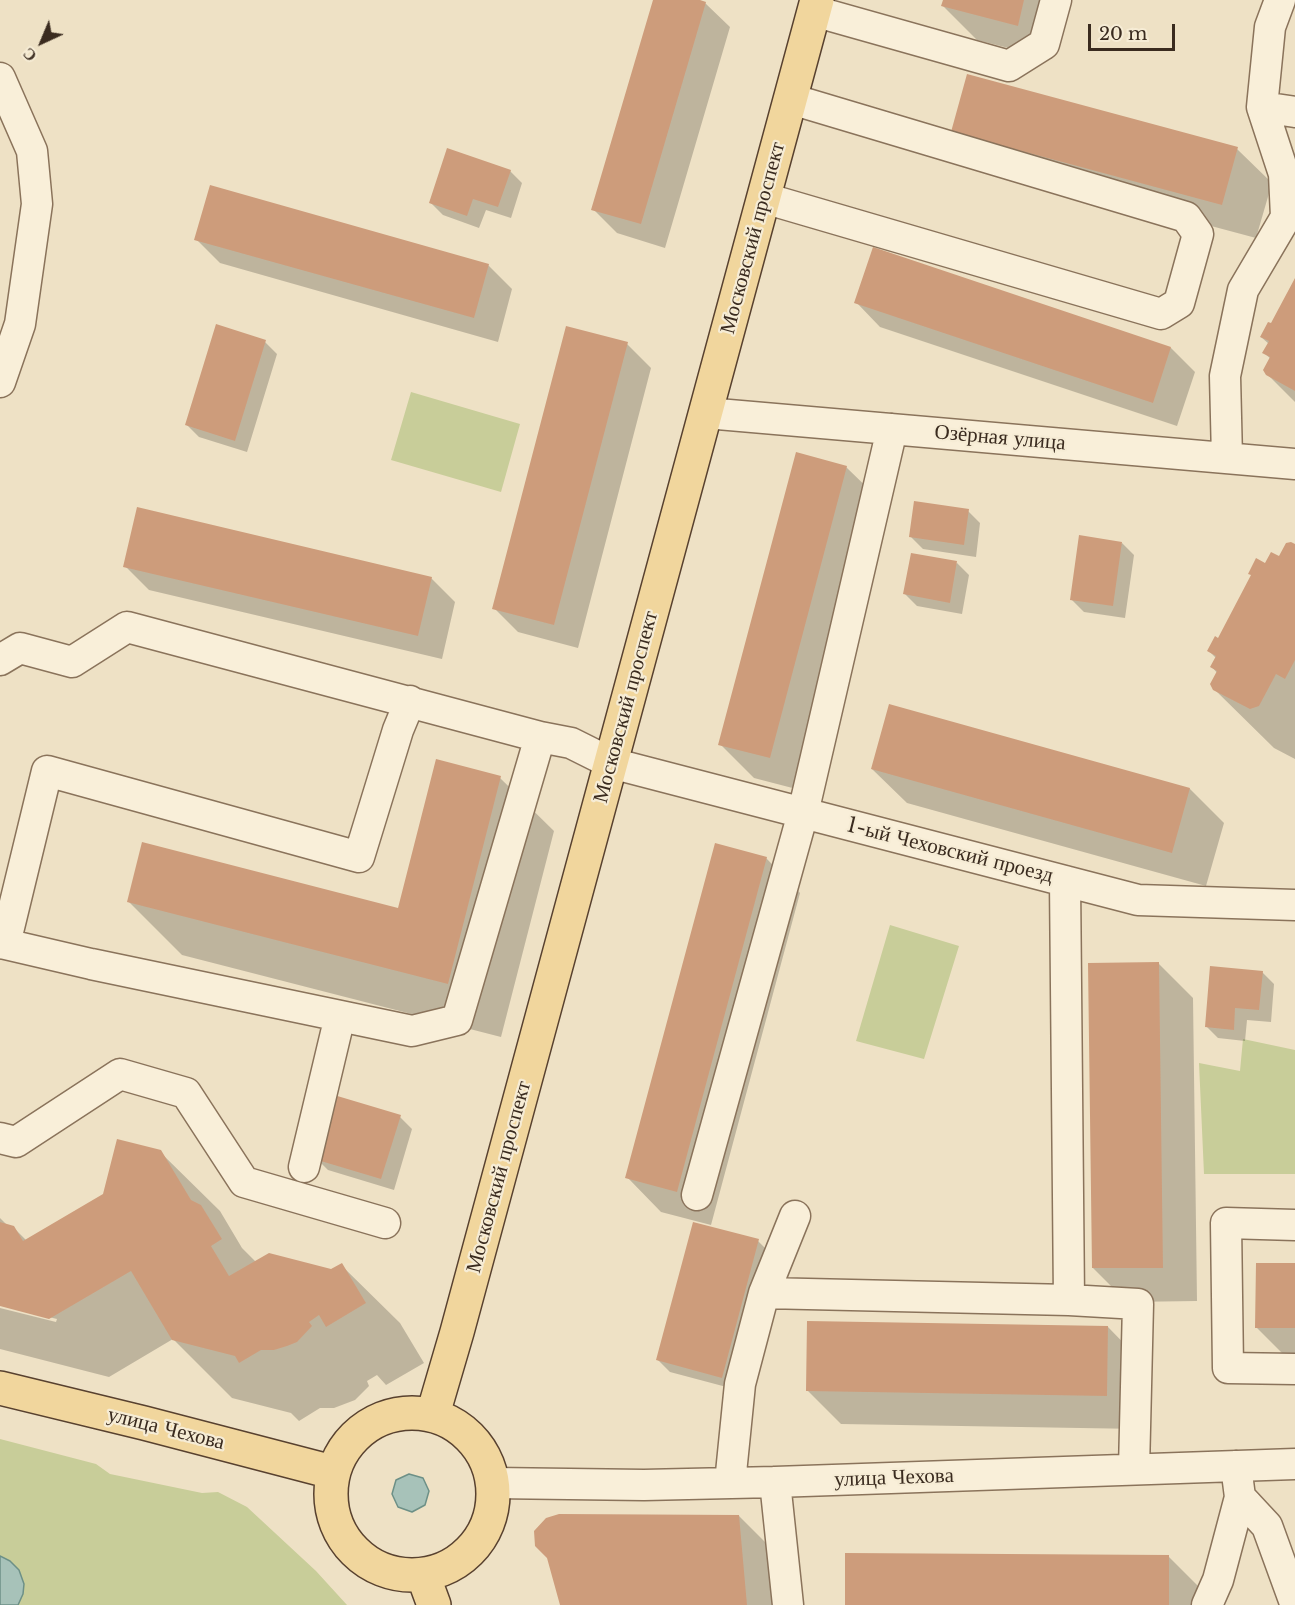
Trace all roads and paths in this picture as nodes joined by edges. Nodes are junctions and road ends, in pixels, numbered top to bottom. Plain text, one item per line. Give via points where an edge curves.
1 (1056, 0) edge
2 (1280, 0) edge
3 (816, 5) edge
4 (0, 78) edge
5 (790, 99) junction
6 (1262, 108) junction
7 (1295, 112) edge
8 (764, 198) junction
9 (0, 382) edge
10 (706, 413) junction
11 (892, 429) junction
12 (1227, 458) junction
13 (1295, 464) edge
14 (0, 660) edge
15 (410, 701) junction
16 (540, 737) junction
17 (611, 764) junction
18 (802, 813) junction
19 (1065, 881) junction
20 (1295, 905) edge
21 (340, 1016) junction
22 (0, 1138) edge
23 (304, 1167) dead end
24 (697, 1195) dead end
25 (795, 1216) dead end
26 (385, 1224) dead end
27 (1295, 1225) edge
28 (765, 1293) junction
29 (1069, 1300) junction
30 (1295, 1369) edge
31 (0, 1388) edge
32 (433, 1414) junction
33 (1295, 1464) edge
34 (1236, 1466) junction
35 (1134, 1469) junction
36 (332, 1472) junction
37 (775, 1482) junction
38 (494, 1483) junction
39 (730, 1484) junction
40 (1240, 1497) junction
41 (428, 1590) edge
42 (1295, 1604) edge
43 (788, 1605) edge
44 (1207, 1605) edge

1 - 3 street via 1044,44 1009,66
2 - 6 street via 1270,27
3 - 5 main road, Московский проспект
4 - 9 street via 32,151 38,204 20,324
5 - 8 main road, Московский проспект
5 - 8 street via 1186,217 1198,234 1179,303 1161,314
6 - 7 street
6 - 12 street via 1284,174 1286,217 1243,290 1224,376
8 - 10 main road, Московский проспект
10 - 11 street, Озёрная улица
10 - 17 main road, Московский проспект
11 - 12 street, Озёрная улица
11 - 18 street
12 - 13 street, Озёрная улица
14 - 15 street, 1-ый Чеховский проезд via 20,648 72,662 128,627
15 - 16 street, 1-ый Чеховский проезд
15 - 21 street via 359,856 47,771 5,944
16 - 17 street, 1-ый Чеховский проезд via 571,743
16 - 21 street via 457,1020 412,1031
17 - 18 street, 1-ый Чеховский проезд
17 - 32 main road, Московский проспект
18 - 19 street, 1-ый Чеховский проезд
18 - 24 street
19 - 20 street, 1-ый Чеховский проезд via 1138,900
19 - 29 street
21 - 23 street
22 - 26 street via 16,1142 120,1074 186,1093 244,1182
25 - 28 street
27 - 30 street via 1226,1223 1228,1368
28 - 29 street
28 - 39 street via 740,1384
29 - 35 street via 1138,1304
31 - 36 main road, улица Чехова
32 - 36 main road via 401,1412 370,1422 346,1444
32 - 38 main road via 462,1428 483,1453
33 - 34 street, улица Чехова
34 - 35 street, улица Чехова
34 - 40 street
35 - 37 street, улица Чехова
36 - 41 main road via 330,1504 340,1535 362,1559
37 - 39 street, улица Чехова
37 - 43 street
38 - 39 street, улица Чехова
38 - 41 main road via 491,1515 477,1544
40 - 42 street via 1267,1526
40 - 44 street via 1218,1580

